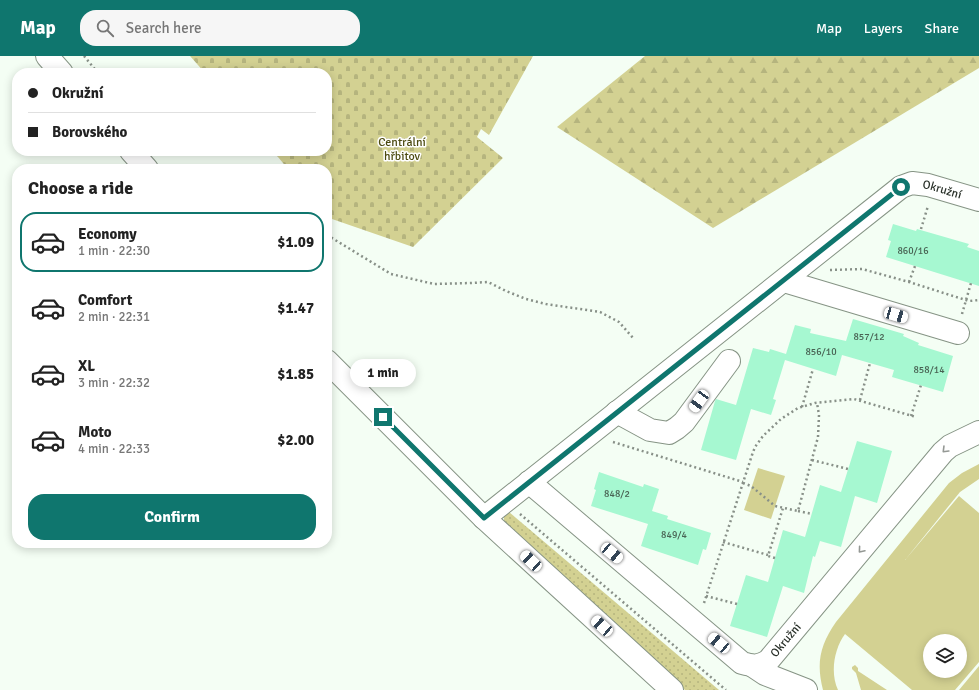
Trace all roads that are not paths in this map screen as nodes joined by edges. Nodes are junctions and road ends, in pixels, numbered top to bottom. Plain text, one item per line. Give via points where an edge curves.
1 (47, 56) edge
2 (58, 68) edge
3 (135, 156) edge
4 (143, 164) edge
5 (979, 200) edge
6 (784, 281) junction
7 (960, 324) road end
8 (729, 361) dead end
9 (332, 366) edge
10 (617, 412) junction
11 (979, 432) edge
12 (529, 482) junction
13 (484, 518) junction
14 (753, 666) junction
15 (672, 690) edge
16 (806, 690) edge

1 - 2 street
3 - 4 street
5 - 6 street, Okružní via 928,185 912,183 901,187
6 - 7 street
6 - 10 street, Okružní
8 - 10 street via 684,422 669,432 650,430
9 - 13 street
10 - 12 street, Okružní
11 -> 14 street, Okružní via 962,439 943,452 768,661
12 - 13 street, Okružní
12 - 14 street via 742,662
13 - 15 street
14 - 16 street via 765,674

